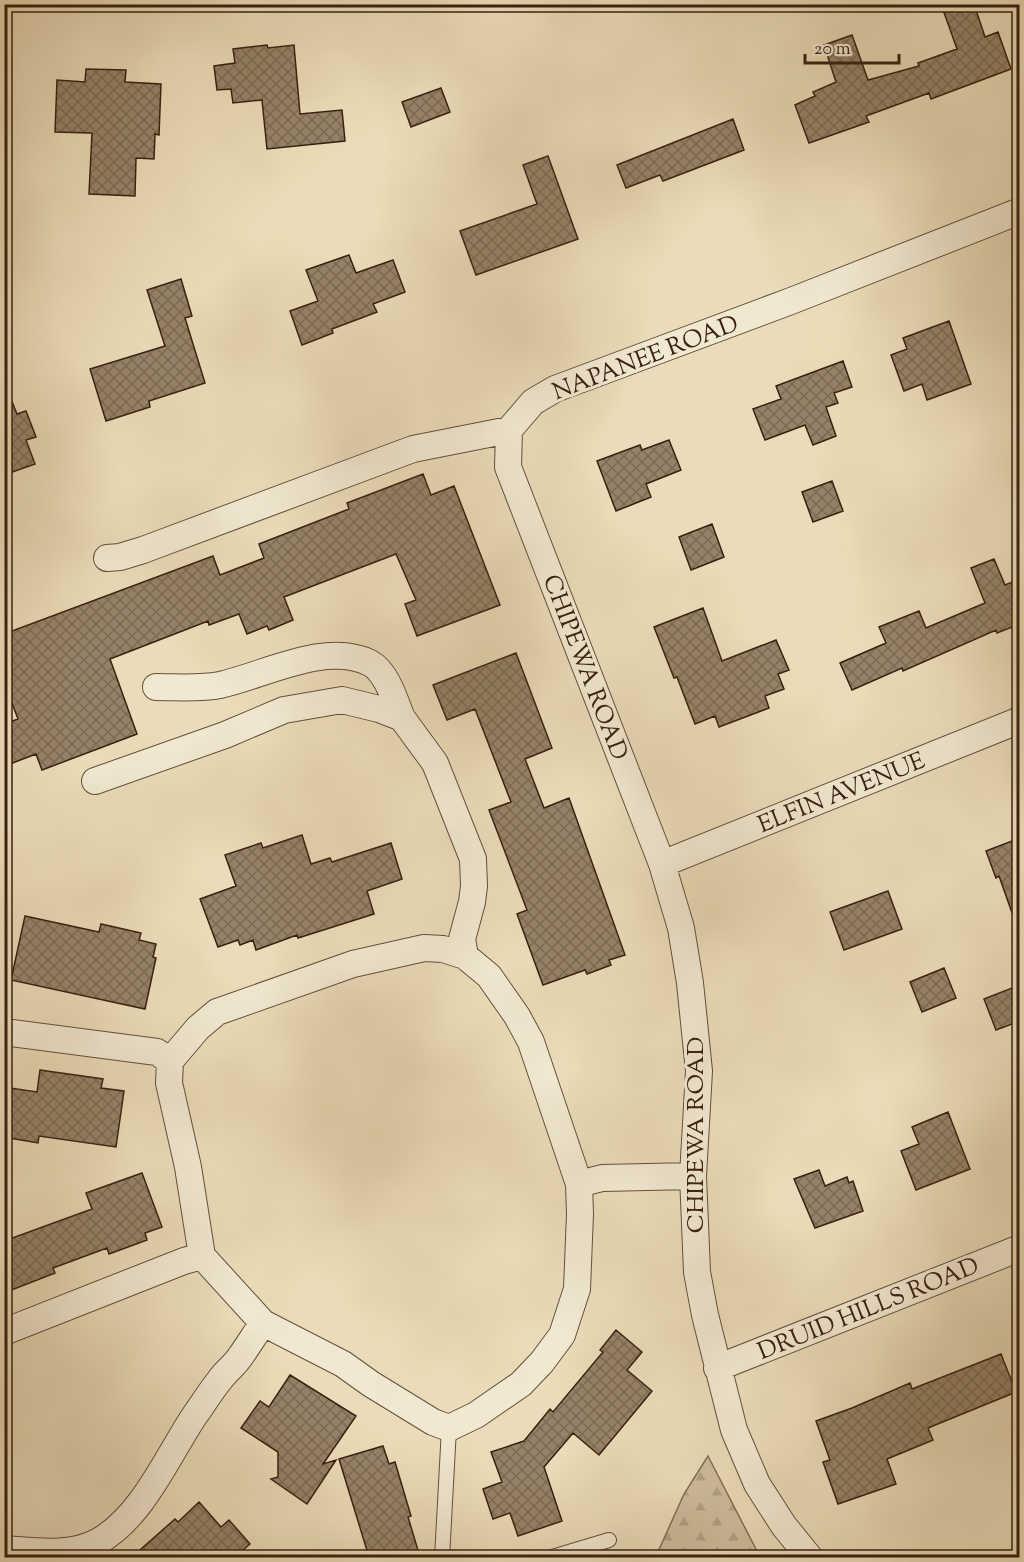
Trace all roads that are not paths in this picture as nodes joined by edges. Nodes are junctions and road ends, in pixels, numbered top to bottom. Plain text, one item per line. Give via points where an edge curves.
1 (1020, 211) edge
2 (509, 430) junction
3 (107, 558) dead end
4 (156, 687) dead end
5 (402, 718) junction
6 (1020, 720) edge
7 (95, 781) dead end
8 (662, 864) junction
9 (465, 956) junction
10 (4, 1032) edge
11 (170, 1060) junction
12 (693, 1176) junction
13 (579, 1184) junction
14 (1020, 1248) edge
15 (202, 1256) junction
16 (263, 1323) junction
17 (4, 1332) edge
18 (717, 1368) junction
19 (449, 1428) junction
20 (609, 1540) dead end
21 (4, 1549) edge
22 (442, 1557) edge
23 (549, 1557) edge
24 (810, 1557) edge

1 - 2 street, NAPANEE ROAD via 555,389 533,402
2 - 3 street via 413,449 143,550
2 - 8 street, CHIPEWA ROAD via 508,467
4 - 5 street via 217,686 317,656 353,657 372,664 384,678
5 - 7 street via 342,700 284,710
5 - 9 street via 435,763 473,859 472,902 462,939
6 - 8 street, ELFIN AVENUE
8 - 12 street, CHIPEWA ROAD via 681,928 699,1071
9 - 11 street via 424,948 353,964 217,1012
9 - 13 street via 489,976 531,1042
10 - 11 street via 157,1052
11 - 15 street via 170,1083
12 - 13 street via 602,1178
12 - 18 street, CHIPEWA ROAD via 697,1272
13 - 19 street via 577,1290 562,1335 521,1384
14 - 18 street, DRUID HILLS ROAD
15 - 16 street
15 - 17 street
16 - 19 street via 343,1364 433,1422
16 - 21 street via 219,1380 159,1475 117,1528 77,1550
18 - 24 street, CHIPEWA ROAD via 734,1430 757,1484
19 - 22 lane
20 - 23 lane

